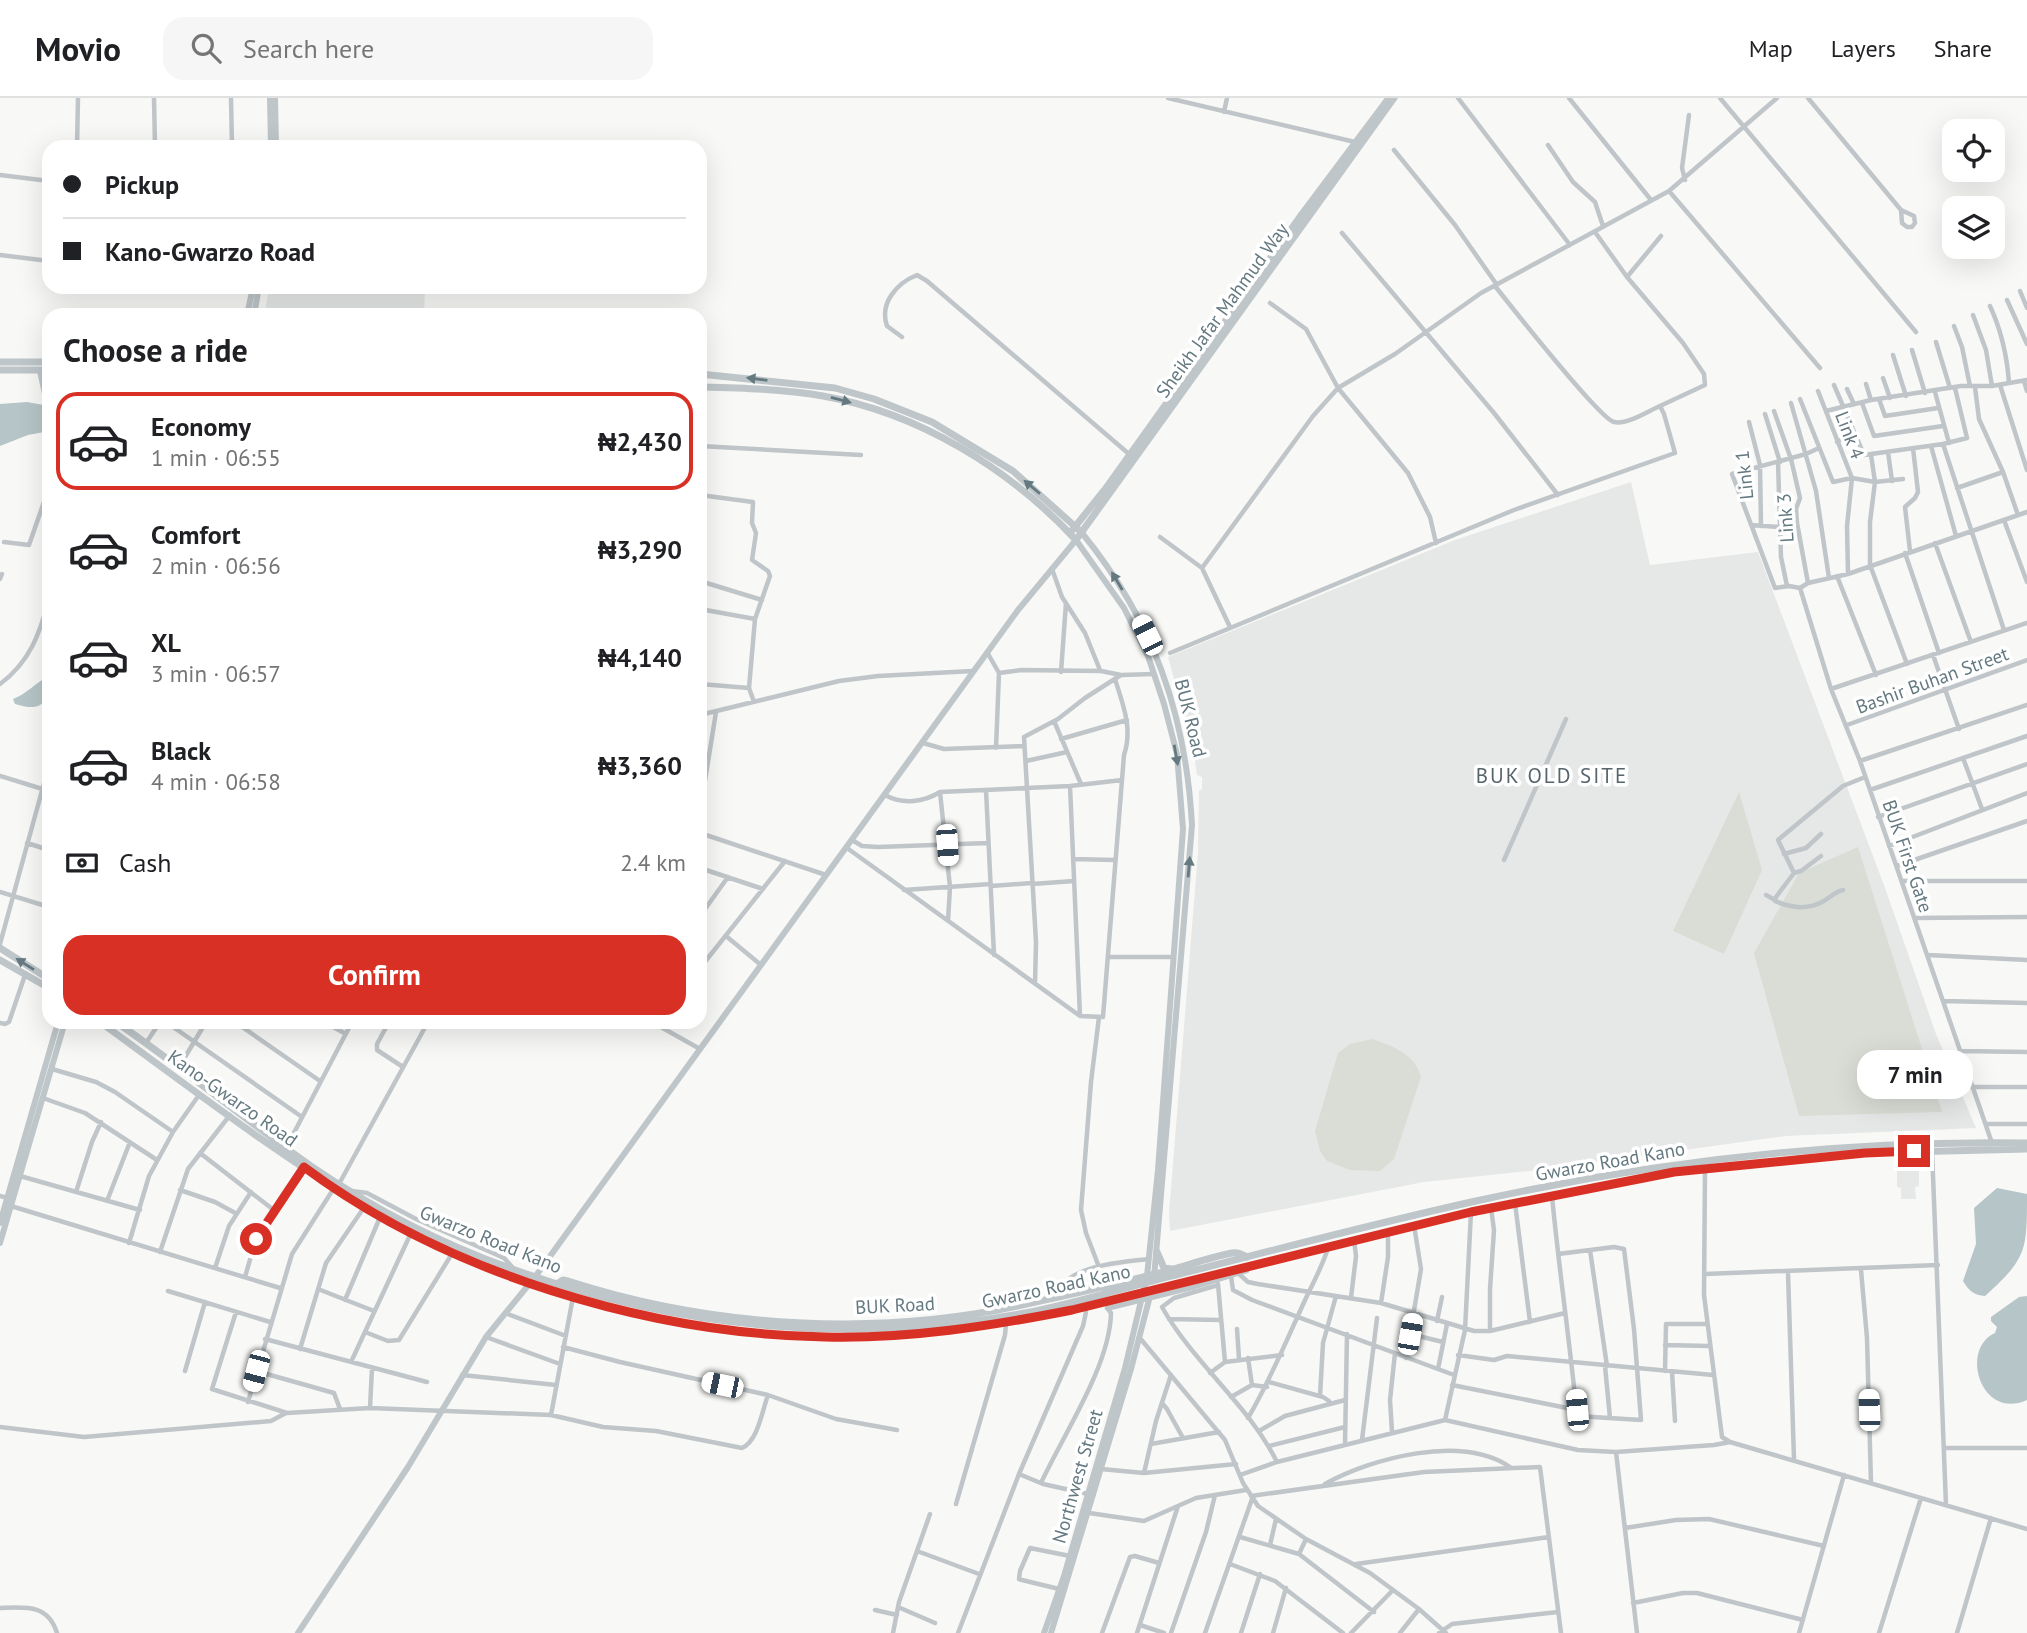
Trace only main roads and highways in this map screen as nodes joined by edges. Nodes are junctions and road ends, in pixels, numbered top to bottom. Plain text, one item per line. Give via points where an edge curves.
1 (273, 98) edge
2 (1388, 98) edge
3 (1394, 98) edge
4 (273, 140) edge
5 (0, 362) edge
6 (42, 362) edge
7 (0, 370) edge
8 (42, 370) edge
9 (707, 375) edge
10 (707, 388) edge
11 (1076, 533) junction
12 (0, 946) edge
13 (0, 960) edge
14 (42, 974) edge
15 (42, 984) edge
16 (1172, 1028) junction
17 (56, 1029) edge
18 (63, 1029) edge
19 (110, 1029) edge
20 (127, 1029) edge
21 (29, 1134) junction
22 (2027, 1143) edge
23 (1895, 1148) junction
24 (2027, 1149) edge
25 (336, 1186) junction
26 (4, 1197) edge
27 (3, 1221) edge
28 (0, 1243) edge
29 (1157, 1252) junction
30 (1248, 1257) junction
31 (1252, 1265) junction
32 (1173, 1269) junction
33 (1151, 1276) junction
34 (532, 1280) junction
35 (1146, 1297) junction
36 (1025, 1309) junction
37 (1047, 1315) junction
38 (1138, 1326) junction
39 (298, 1633) edge
40 (1044, 1633) edge
41 (1051, 1633) edge

1 - 4 main road
2 - 11 main road, Sheikh Jafar Mahmud Way
3 - 11 main road, Sheikh Jafar Mahmud Way
5 - 6 main road
7 - 8 main road
11 -> 9 main road, BUK Road via 1013,471 921,417 835,388
10 -> 11 main road, BUK Road via 824,396 892,415 965,450
11 -> 16 main road, BUK Road via 1137,631 1177,754 1183,829
16 -> 11 main road, BUK Road via 1192,825 1184,749 1167,679 1143,625 1107,565
11 - 34 main road
14 -> 12 main road
13 - 15 main road
16 - 29 main road, BUK Road
16 - 33 main road, BUK Road
17 - 21 main road
18 - 21 main road
19 - 25 main road, Kano-Gwarzo Road
20 - 25 main road, Gwarzo Road Kano
21 - 26 main road
21 - 27 main road
22 - 23 main road, Gwarzo Road Kano
23 - 24 main road, Kano-Gwarzo Road
23 - 30 main road, Gwarzo Road Kano via 1721,1159 1585,1180 1480,1200
23 - 31 main road, Kano-Gwarzo Road via 1674,1172 1471,1212
25 - 34 main road, Gwarzo Road Kano
25 - 34 main road, Kano-Gwarzo Road via 411,1232
26 - 27 main road
27 - 28 main road
29 - 32 main road via 1164,1268
29 - 33 main road, BUK Road
30 - 32 main road via 1233,1253
30 - 36 main road, Gwarzo Road Kano
31 - 35 main road via 1218,1282
31 - 37 main road, Kano-Gwarzo Road
32 - 33 main road
33 - 35 main road
33 - 36 main road
34 - 36 main road, Gwarzo Road Kano via 725,1318 811,1326 898,1325
34 - 37 main road, Kano-Gwarzo Road via 573,1297 680,1322 760,1333 882,1336 1006,1324
34 - 39 main road via 486,1337 408,1468
35 - 37 main road via 1086,1312
35 - 38 main road
38 - 40 main road, Northwest Street
38 - 41 main road, Northwest Street via 1131,1369

